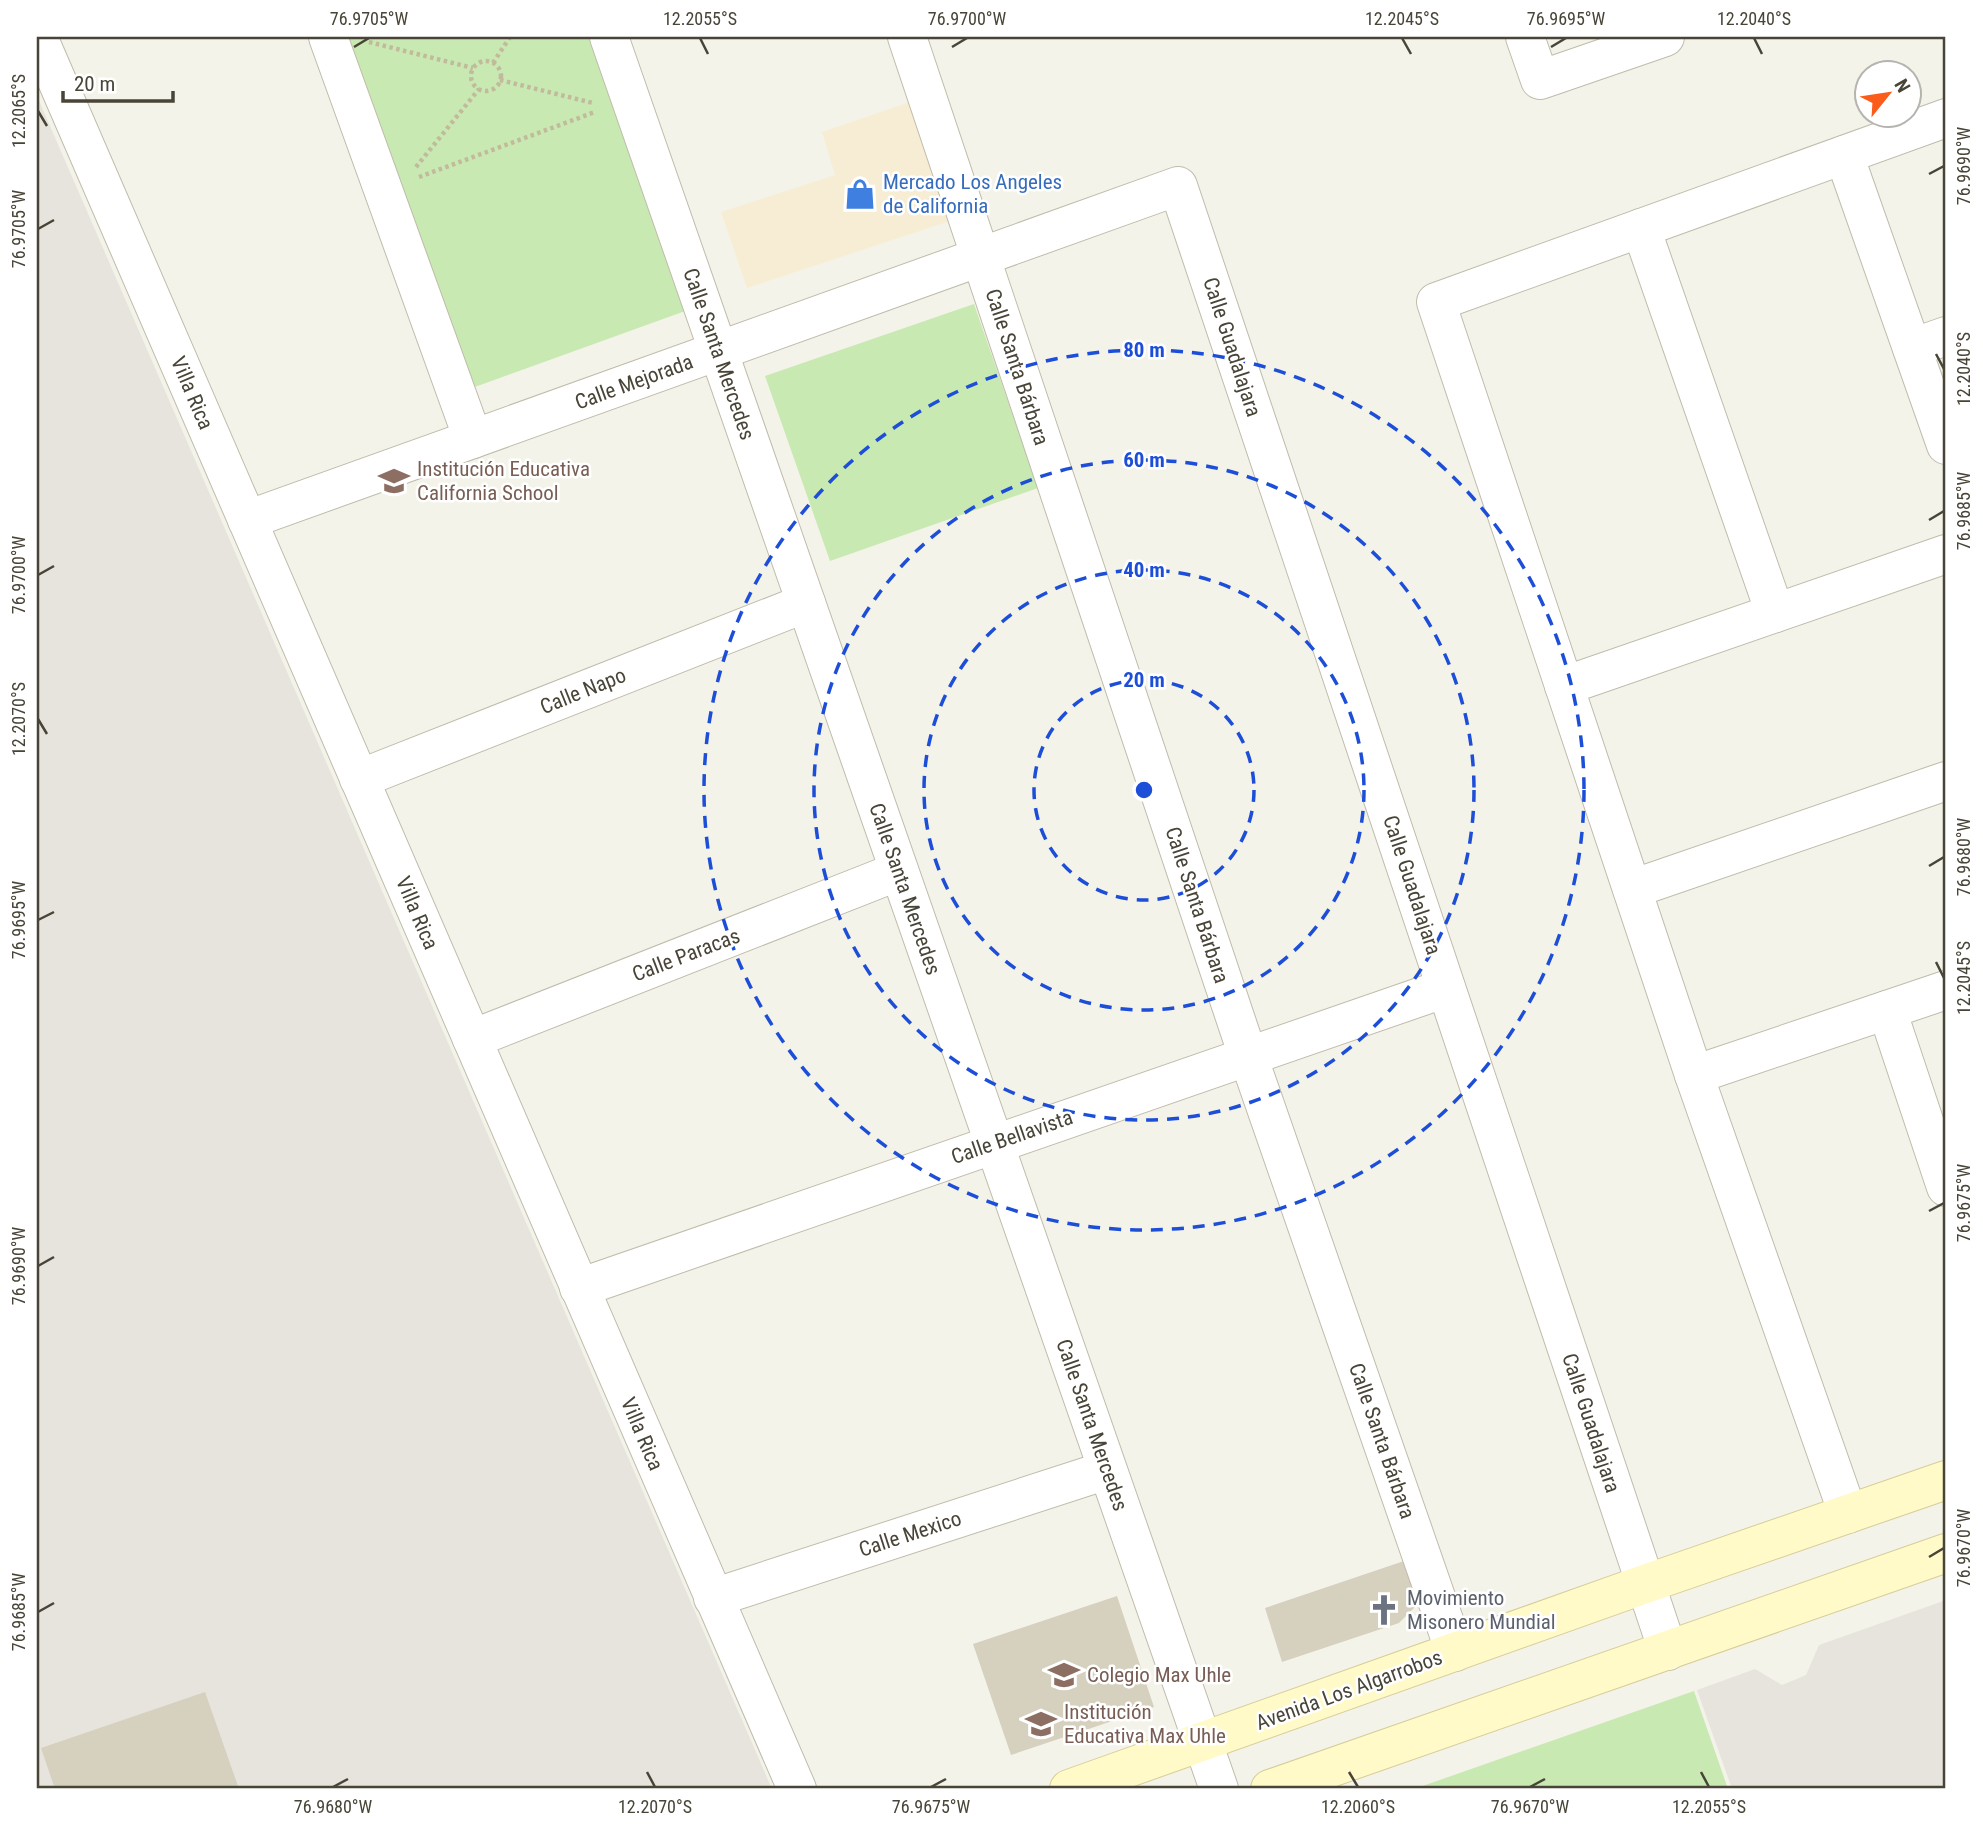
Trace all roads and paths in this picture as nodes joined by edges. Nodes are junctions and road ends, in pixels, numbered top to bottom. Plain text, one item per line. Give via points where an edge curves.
1 (38, 37) edge
2 (510, 37) edge
3 (609, 37) edge
4 (907, 37) edge
5 (1525, 37) edge
6 (1665, 37) edge
7 (330, 41) edge
8 (493, 63) junction
9 (473, 68) junction
10 (500, 80) junction
11 (479, 89) junction
12 (619, 103) junction
13 (1946, 118) edge
14 (1844, 155) junction
15 (1178, 186) joint
16 (393, 187) junction
17 (1641, 228) junction
18 (980, 257) junction
19 (1929, 342) edge
20 (718, 351) junction
21 (473, 439) junction
22 (1946, 445) edge
23 (247, 520) junction
24 (1946, 554) edge
25 (806, 603) junction
26 (1775, 613) junction
27 (1564, 686) junction
28 (359, 779) junction
29 (1946, 781) edge
30 (899, 871) junction
31 (1632, 889) junction
32 (1446, 988) junction
33 (1946, 990) edge
34 (1887, 1010) junction
35 (472, 1039) junction
36 (1248, 1056) junction
37 (1695, 1075) junction
38 (994, 1144) junction
39 (1946, 1187) edge
40 (579, 1288) junction
41 (1107, 1470) junction
42 (1946, 1480) edge
43 (1847, 1514) junction
44 (1946, 1553) edge
45 (1645, 1584) junction
46 (713, 1598) junction
47 (1668, 1651) junction
48 (1455, 1652) junction
49 (1202, 1742) junction
50 (797, 1789) edge
51 (1069, 1789) edge
52 (1219, 1789) edge
53 (1270, 1789) edge

1 - 23 street, Villa Rica
2 - 8 path
3 - 12 street, Calle Santa Mercedes
4 - 18 street, Calle Santa Bárbara
5 - 6 street via 1540,80
7 - 9 path via 351,38
7 - 16 street
8 - 9 path via 480,62
8 - 10 path
9 - 11 path via 472,82
10 - 11 path via 494,88
10 - 12 path
11 - 16 path
12 - 16 path
12 - 20 street, Calle Santa Mercedes
13 - 14 street
14 - 17 street
14 - 19 street
15 - 18 street, Calle Mejorada
15 - 32 street, Calle Guadalajara
16 - 21 street
17 - 26 street
17 - 27 street via 1436,302
18 - 20 street, Calle Mejorada
18 - 36 street, Calle Santa Bárbara
19 - 22 street
20 - 21 street, Calle Mejorada
20 - 25 street, Calle Santa Mercedes
21 - 23 street, Calle Mejorada
23 - 28 street, Villa Rica
24 - 26 street
25 - 28 street, Calle Napo
25 - 30 street, Calle Santa Mercedes
26 - 27 street
27 - 31 street
28 - 35 street, Villa Rica
29 - 31 street
30 - 35 street, Calle Paracas
30 - 38 street, Calle Santa Mercedes
31 - 37 street
32 - 36 street, Calle Bellavista
32 - 45 street, Calle Guadalajara
33 - 34 street
34 - 37 street
34 - 39 street
35 - 40 street, Villa Rica
36 - 38 street, Calle Bellavista
36 - 48 street, Calle Santa Bárbara
37 - 43 street
38 - 40 street, Calle Bellavista
38 - 41 street, Calle Santa Mercedes
40 - 46 street, Villa Rica
41 - 46 street, Calle Mexico
41 - 49 street, Calle Santa Mercedes
42 - 43 street, Avenida Los Algarrobos
43 - 45 street, Avenida Los Algarrobos
44 - 47 street
45 - 47 street, Calle Guadalajara
45 - 48 street, Avenida Los Algarrobos
46 - 50 street, Villa Rica
47 - 53 street
48 - 49 street, Avenida Los Algarrobos
49 - 51 street, Avenida Los Algarrobos
49 - 52 street, Calle Santa Mercedes

